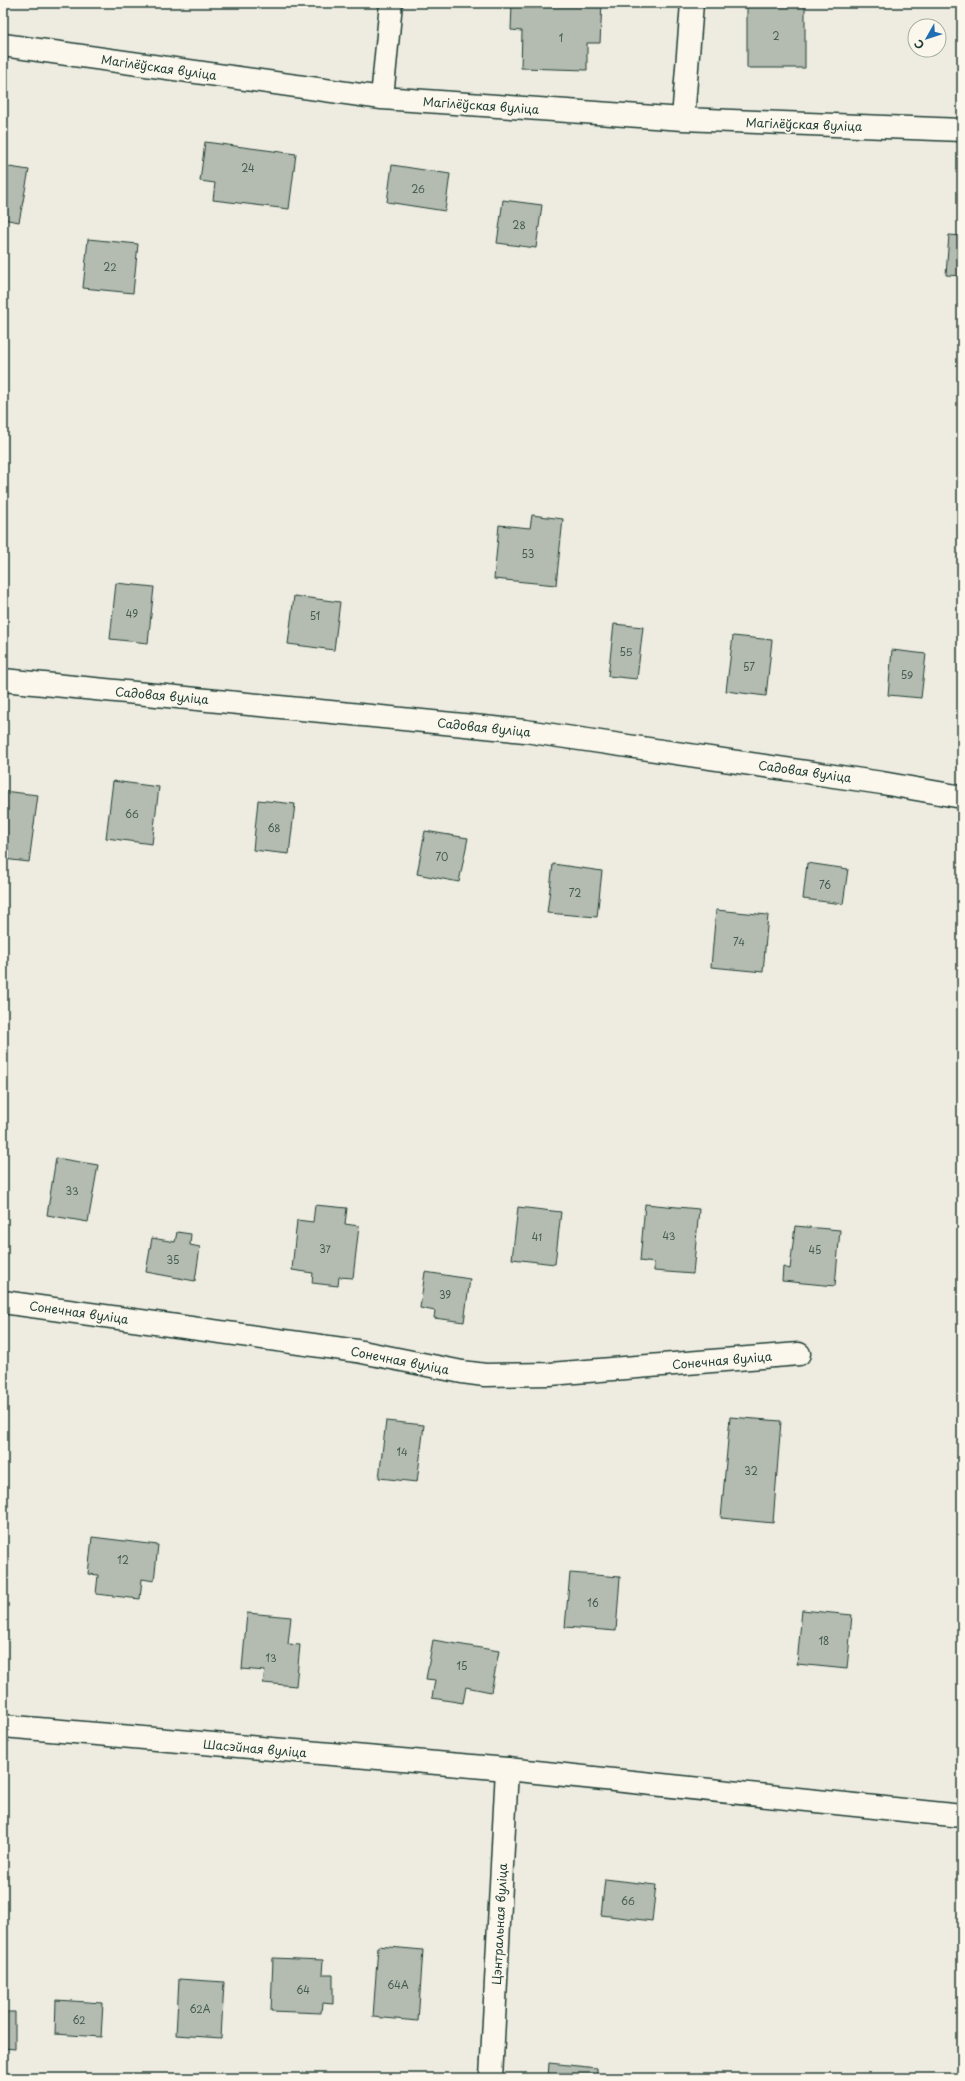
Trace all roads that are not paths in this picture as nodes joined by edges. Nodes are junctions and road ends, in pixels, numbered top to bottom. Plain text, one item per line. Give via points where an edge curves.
1 (391, 3) edge
2 (692, 3) edge
3 (3, 45) edge
4 (382, 98) junction
5 (683, 119) junction
6 (962, 130) edge
7 (3, 680) edge
8 (962, 797) edge
9 (3, 1302) edge
10 (799, 1354) dead end
11 (3, 1726) edge
12 (507, 1769) junction
13 (962, 1816) edge
14 (491, 2078) edge

1 - 4 street
2 - 5 street
3 - 4 street, Магілёўская вуліца
4 - 5 street, Магілёўская вуліца
5 - 6 street, Магілёўская вуліца
7 - 8 street, Садовая вуліца via 525,731 882,782
9 - 10 street, Сонечная вуліца via 357,1351 485,1375 550,1374
11 - 12 street, Шасэйная вуліца
12 - 13 street, Шасэйная вуліца
12 - 14 street, Цэнтральная вуліца

